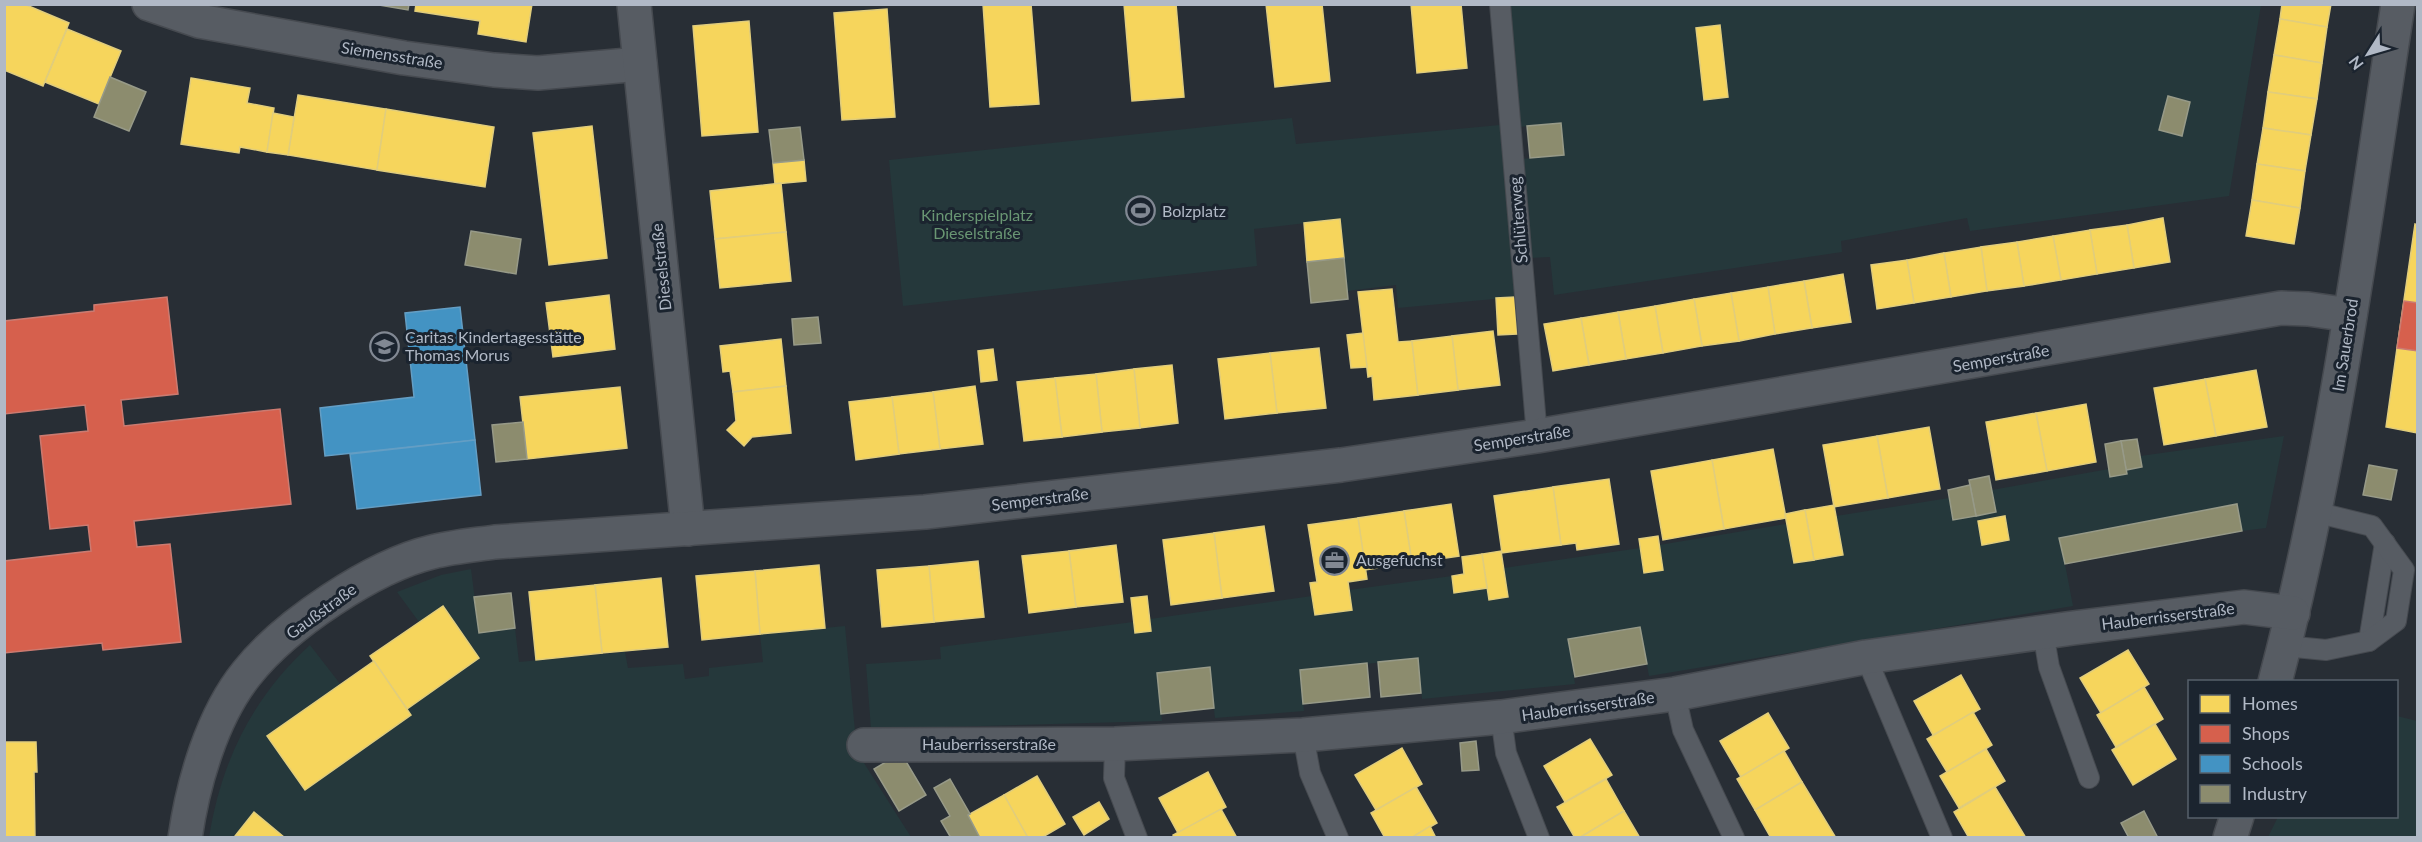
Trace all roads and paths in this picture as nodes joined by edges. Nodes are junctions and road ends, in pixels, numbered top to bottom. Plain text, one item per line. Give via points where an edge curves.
1 (149, 4) edge
2 (634, 4) edge
3 (1500, 4) edge
4 (2398, 4) edge
5 (640, 64) junction
6 (2350, 315) junction
7 (1537, 436) junction
8 (2315, 512) junction
9 (688, 530) junction
10 (2293, 613) junction
11 (2043, 632) junction
12 (2285, 646) junction
13 (1866, 657) junction
14 (2275, 680) edge
15 (1675, 694) junction
16 (1501, 717) junction
17 (1303, 735) junction
18 (864, 744) dead end
19 (1115, 744) junction
20 (2089, 778) dead end
21 (2236, 818) edge
22 (185, 837) edge
23 (1137, 837) edge
24 (1338, 837) edge
25 (1539, 837) edge
26 (1734, 837) edge
27 (1942, 837) edge
28 (2230, 837) edge

1 - 5 street, Siemensstraße via 234,28 494,70 538,73
2 - 5 street, Dieselstraße
3 - 7 lane, Schlüterweg
4 - 6 street, Im Sauerbrod
5 - 9 street, Dieselstraße
6 - 7 street, Semperstraße via 2282,308
6 - 8 street, Im Sauerbrod
7 - 9 street, Semperstraße via 1341,465 959,508
8 - 10 street, Im Sauerbrod
8 - 12 lane via 2372,526 2385,543 2404,570 2396,621 2369,641 2326,650
9 - 22 street, Gaußstraße via 495,542 432,552 392,565 346,589 247,673 221,716 204,755
10 - 11 street, Hauberrisserstraße via 2244,607
10 - 12 street, Im Sauerbrod
11 - 13 street, Hauberrisserstraße
11 - 20 lane via 2049,667
12 - 14 street, Im Sauerbrod
13 - 15 street, Hauberrisserstraße
13 - 27 lane
15 - 16 street, Hauberrisserstraße
15 - 26 lane, Hauberrisserstraße via 1683,730
16 - 17 street, Hauberrisserstraße
16 - 25 lane, Hauberrisserstraße via 1506,753
17 - 19 street, Hauberrisserstraße
17 - 24 lane via 1310,773
18 - 19 street, Hauberrisserstraße
19 - 23 lane via 1114,778
21 - 28 street

